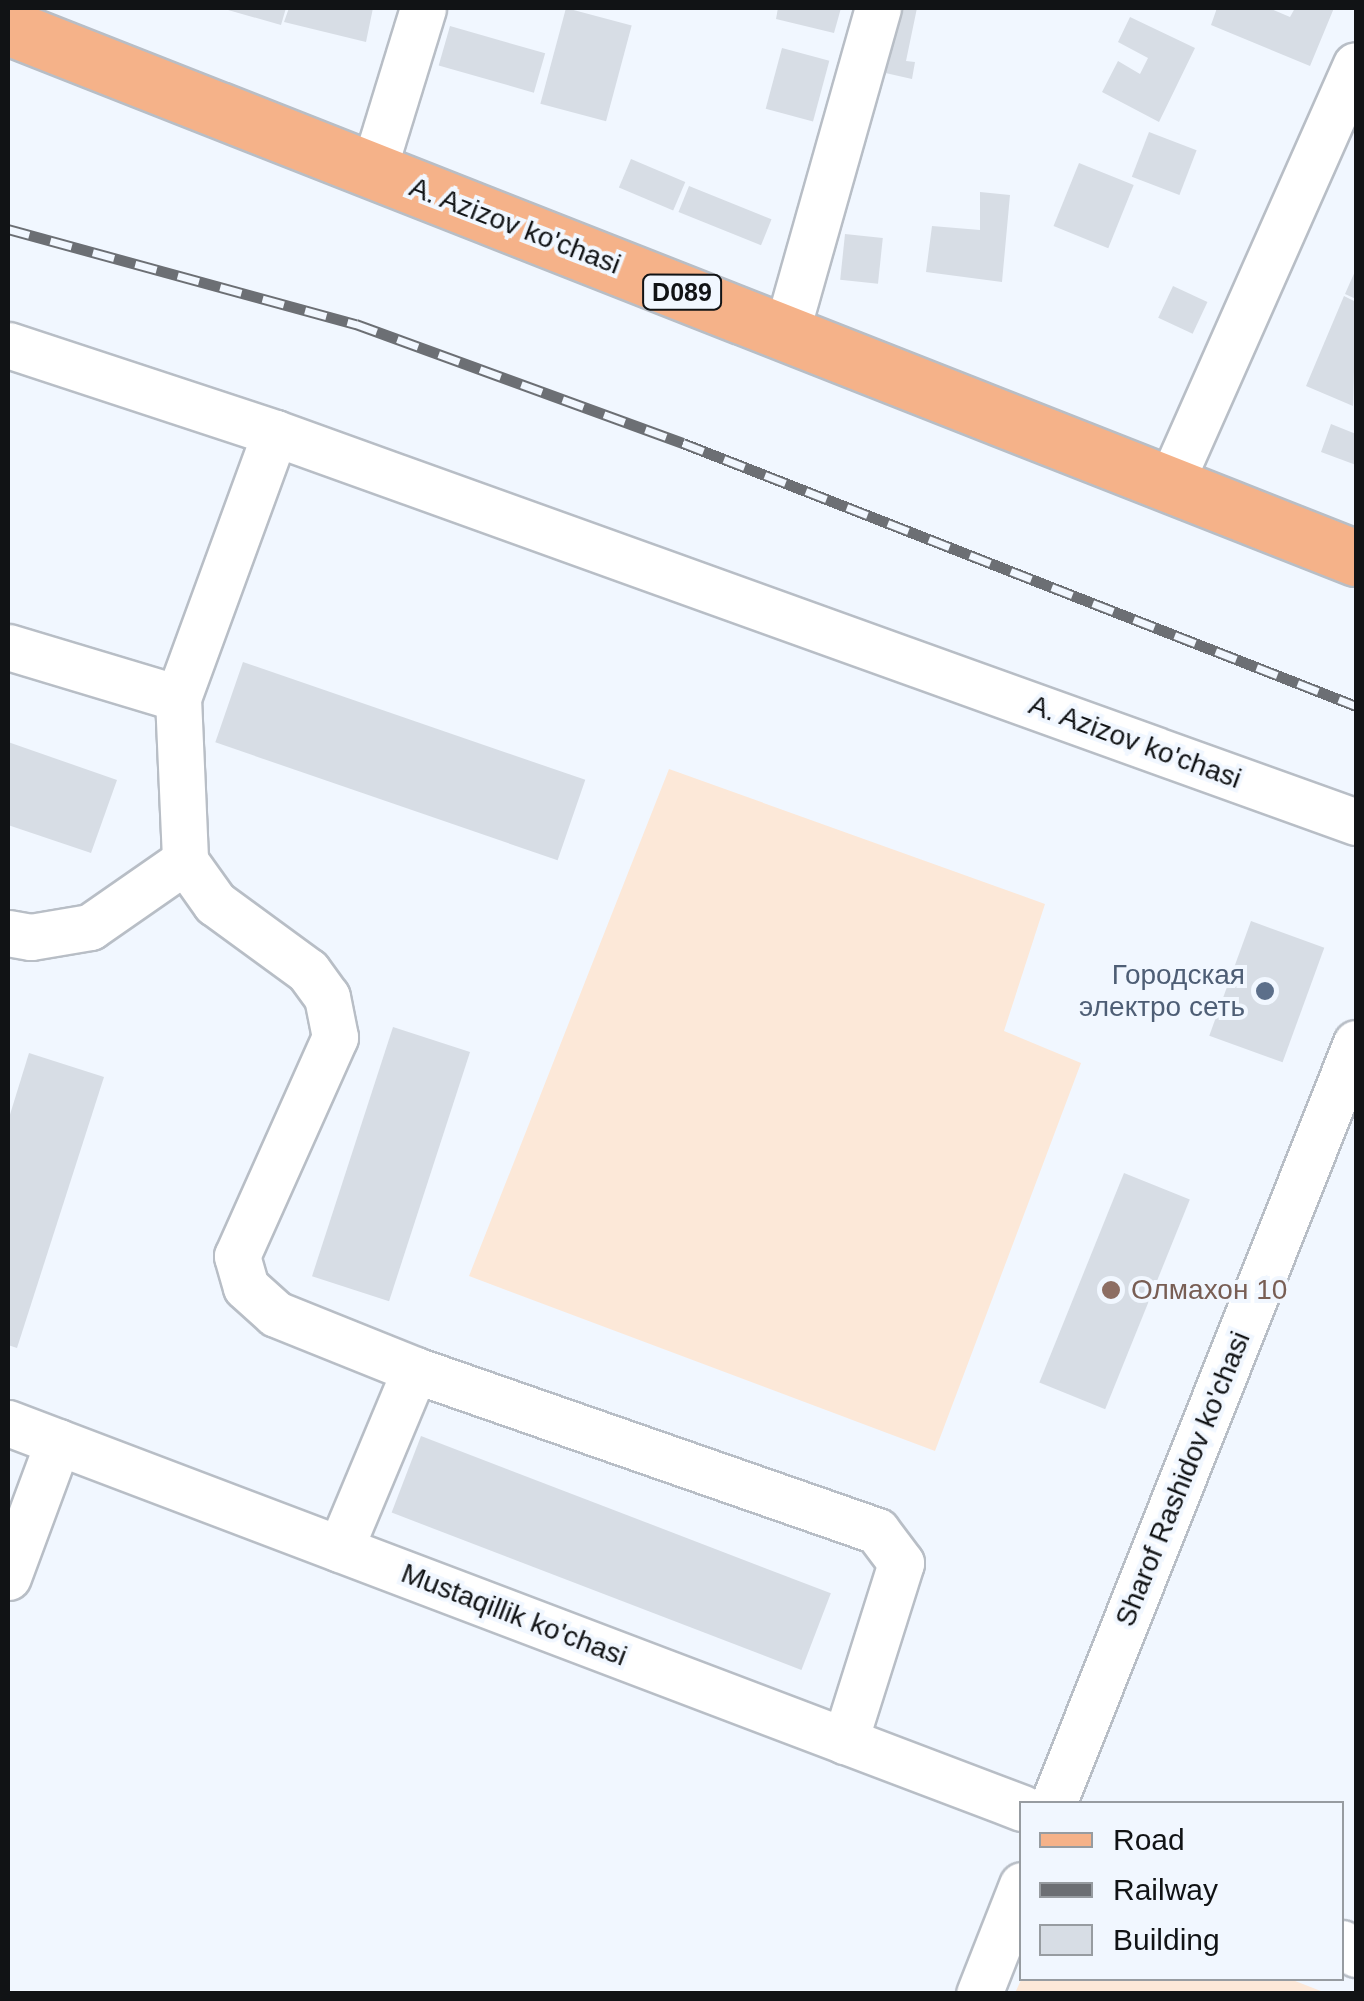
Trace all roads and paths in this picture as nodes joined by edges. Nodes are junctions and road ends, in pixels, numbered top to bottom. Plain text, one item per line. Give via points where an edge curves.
1 (423, 8) edge
2 (878, 8) edge
3 (8, 27) edge
4 (1356, 66) edge
5 (373, 171) junction
6 (786, 333) junction
7 (8, 345) edge
8 (275, 433) junction
9 (1170, 484) junction
10 (1356, 558) edge
11 (8, 647) edge
12 (178, 698) junction
13 (1356, 822) edge
14 (185, 861) junction
15 (8, 933) edge
16 (1356, 1043) edge
17 (415, 1370) junction
18 (8, 1422) edge
19 (58, 1442) junction
20 (340, 1549) junction
21 (8, 1577) edge
22 (845, 1741) junction
23 (1055, 1801) edge
24 (1019, 1807) edge
25 (1019, 1893) edge
26 (979, 1994) edge

1 - 5 street
2 - 6 street
3 - 5 main road, A. Azizov ko'chasi / D089
4 - 9 street
5 - 6 main road, A. Azizov ko'chasi / D089
6 - 9 main road, A. Azizov ko'chasi / D089
7 - 8 street, A. Azizov ko'chasi
8 - 12 street
8 - 13 street, A. Azizov ko'chasi
9 - 10 main road, A. Azizov ko'chasi / D089
11 - 12 street
12 - 14 street
14 - 15 street via 90,927 31,937
14 - 17 street via 215,903 308,971 327,998 334,1037 236,1256 246,1287 276,1314
16 - 23 street, Sharof Rashidov ko'chasi
17 - 20 street
17 - 22 street via 877,1530 902,1563
18 - 19 street, Mustaqillik ko'chasi
19 - 20 street, Mustaqillik ko'chasi
19 - 21 street
20 - 22 street, Mustaqillik ko'chasi
22 - 24 street, Mustaqillik ko'chasi
25 - 26 street

